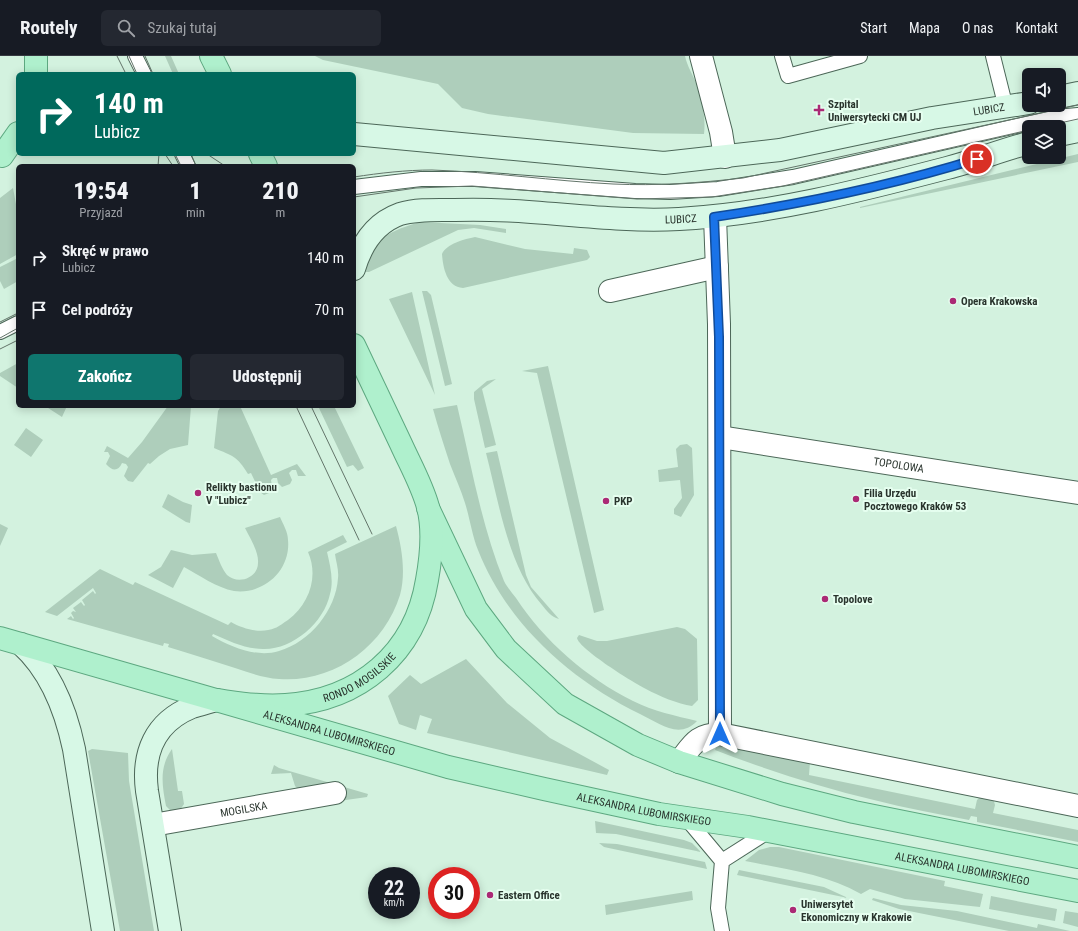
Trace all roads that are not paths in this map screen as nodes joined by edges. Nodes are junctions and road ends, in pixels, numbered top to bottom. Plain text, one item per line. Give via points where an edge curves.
1 (36, 56) edge
2 (135, 56) edge
3 (211, 56) edge
4 (701, 56) edge
5 (782, 56) edge
6 (860, 56) edge
7 (993, 56) edge
8 (36, 72) edge
9 (143, 72) edge
10 (219, 72) edge
11 (1078, 93) edge
12 (1022, 105) edge
13 (1006, 108) junction
14 (1078, 108) edge
15 (1078, 114) edge
16 (1058, 116) edge
17 (1078, 131) edge
18 (356, 134) edge
19 (16, 137) edge
20 (1022, 145) edge
21 (7, 153) edge
22 (725, 157) junction
23 (356, 187) edge
24 (714, 217) junction
25 (356, 264) edge
26 (717, 267) junction
27 (610, 291) dead end
28 (16, 324) edge
29 (0, 332) edge
30 (356, 349) edge
31 (720, 437) junction
32 (1078, 493) edge
33 (428, 508) junction
34 (0, 638) edge
35 (21, 644) junction
36 (216, 700) junction
37 (720, 734) junction
38 (680, 762) junction
39 (335, 794) dead end
40 (1078, 806) edge
41 (686, 818) junction
42 (153, 825) junction
43 (769, 832) junction
44 (1078, 857) edge
45 (722, 861) junction
46 (1078, 891) edge
47 (103, 931) edge
48 (170, 931) edge
49 (722, 931) edge

1 - 8 main road
2 - 9 lane
3 - 10 main road
4 - 22 street
5 - 6 lane via 788,76
7 - 13 lane
11 - 16 street
12 - 13 street, LUBICZ
13 - 22 street, LUBICZ via 932,118 780,150
14 - 16 lane
15 - 16 lane
16 - 17 street
16 - 23 lane via 793,177 718,189 635,191 475,179 421,178
18 - 22 street, LUBICZ via 565,152 644,162 664,163
19 - 21 main road
20 - 24 street, LUBICZ via 948,168 787,206
24 - 25 street, LUBICZ via 657,220 478,209 417,211 400,214 376,229 365,241
24 - 26 street
26 - 27 street
26 - 31 street
28 - 29 lane
30 - 33 main road, RONDO MOGILSKIE
31 - 32 street, TOPOLOWA
31 - 37 street
33 - 36 main road, RONDO MOGILSKIE via 430,558 422,603 403,643 384,665 349,690 304,703 263,705
33 - 38 main road via 476,609 506,649 565,704 638,745
34 - 35 main road, RONDO MOGILSKIE
35 - 36 main road, RONDO MOGILSKIE
35 - 47 street via 38,662 68,722
36 - 41 main road, ALEKSANDRA LUBOMIRSKIEGO via 448,767
36 - 42 street via 193,706 171,720 155,737 148,754 145,776
37 - 38 street via 698,738
37 - 40 street
38 - 44 main road via 782,794 846,810
39 - 42 street, MOGILSKA
41 - 43 main road, ALEKSANDRA LUBOMIRSKIEGO
41 - 45 lane
42 - 48 street
43 - 45 lane
43 - 46 main road, ALEKSANDRA LUBOMIRSKIEGO
45 - 49 lane via 718,908

